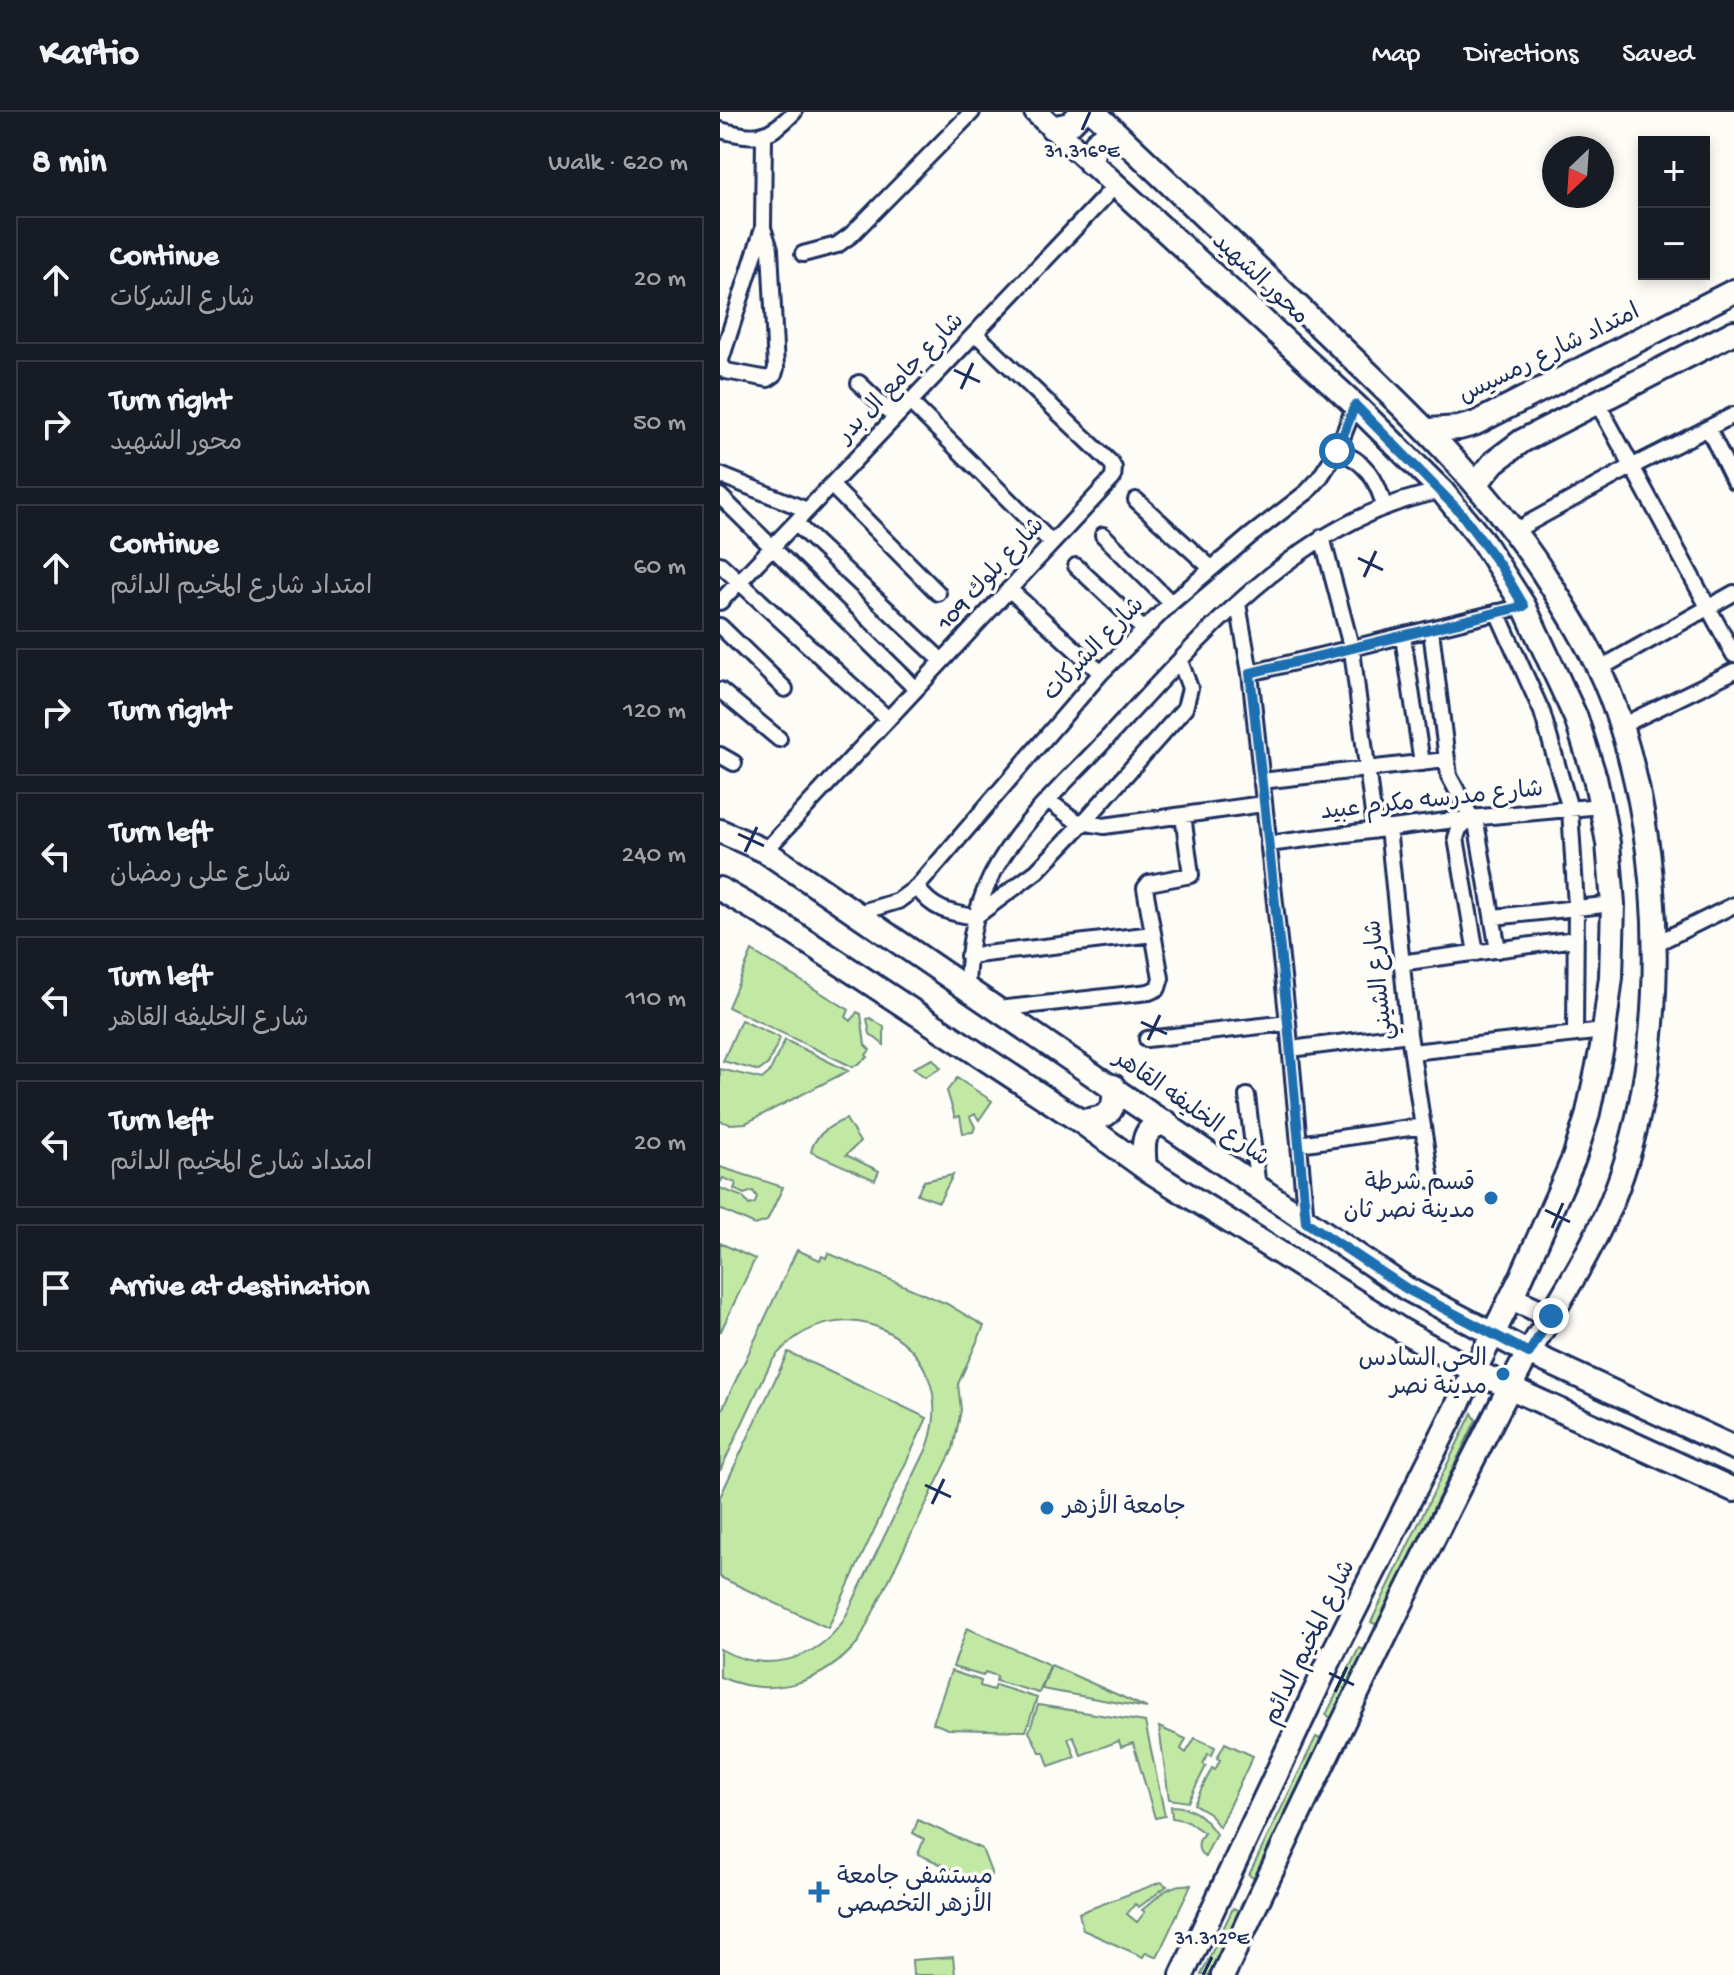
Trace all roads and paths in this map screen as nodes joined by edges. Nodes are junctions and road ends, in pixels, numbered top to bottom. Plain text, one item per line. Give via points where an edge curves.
1 (794, 112) edge
2 (972, 112) edge
3 (1036, 112) edge
4 (1082, 112) edge
5 (1094, 112) edge
6 (1052, 128) junction
7 (720, 130) edge
8 (1113, 130) junction
9 (764, 135) junction
10 (1090, 163) junction
11 (1115, 186) junction
12 (763, 228) junction
13 (803, 254) dead end
14 (1734, 291) edge
15 (1734, 332) edge
16 (976, 334) junction
17 (859, 383) dead end
18 (1539, 392) junction
19 (1596, 400) junction
20 (910, 402) junction
21 (1355, 405) junction
22 (1734, 415) edge
23 (895, 417) junction
24 (1554, 422) junction
25 (1708, 428) junction
26 (1429, 430) junction
27 (1337, 451) junction
28 (1631, 467) junction
29 (720, 475) edge
30 (1734, 481) edge
31 (1476, 484) junction
32 (831, 485) junction
33 (1442, 491) junction
34 (720, 496) edge
35 (1136, 500) dead end
36 (1384, 506) junction
37 (807, 510) junction
38 (795, 523) junction
39 (1514, 531) junction
40 (1103, 535) dead end
41 (1322, 537) junction
42 (1052, 543) junction
43 (771, 548) junction
44 (720, 564) edge
45 (1076, 566) dead end
46 (1211, 568) junction
47 (738, 581) junction
48 (1009, 589) junction
49 (938, 593) dead end
50 (1734, 593) edge
51 (720, 602) edge
52 (1171, 603) junction
53 (1238, 604) junction
54 (1524, 606) junction
55 (1708, 608) junction
56 (1497, 612) junction
57 (720, 626) edge
58 (1144, 630) junction
59 (1431, 630) junction
60 (1403, 637) junction
61 (1352, 650) junction
62 (1734, 655) edge
63 (941, 660) junction
64 (1180, 661) junction
65 (1599, 669) junction
66 (1734, 671) edge
67 (1101, 673) junction
68 (1250, 673) junction
69 (915, 688) junction
70 (785, 689) dead end
71 (1564, 689) junction
72 (720, 690) edge
73 (887, 718) junction
74 (1621, 726) junction
75 (779, 739) dead end
76 (1446, 760) junction
77 (1422, 763) junction
78 (1367, 768) junction
79 (1261, 781) junction
80 (1049, 801) junction
81 (1263, 804) junction
82 (1601, 806) junction
83 (1570, 809) junction
84 (1183, 815) junction
85 (1470, 818) junction
86 (1083, 823) junction
87 (1382, 828) junction
88 (720, 831) edge
89 (1608, 843) junction
90 (1268, 844) junction
91 (1646, 844) junction
92 (765, 851) junction
93 (917, 887) junction
94 (720, 889) edge
95 (1613, 904) junction
96 (1734, 905) edge
97 (1576, 906) junction
98 (855, 914) junction
99 (975, 917) junction
100 (1494, 917) junction
101 (1153, 934) junction
102 (1575, 939) junction
103 (1653, 945) junction
104 (1498, 950) junction
105 (1476, 953) junction
106 (968, 956) junction
107 (1400, 963) junction
108 (967, 989) junction
109 (997, 1010) junction
110 (1288, 1023) junction
111 (1604, 1031) junction
112 (1409, 1034) junction
113 (1575, 1034) junction
114 (1147, 1039) dead end
115 (1291, 1049) junction
116 (1412, 1052) junction
117 (1113, 1086) junction
118 (1247, 1096) dead end
119 (1080, 1121) junction
120 (1167, 1123) junction
121 (1423, 1126) junction
122 (1299, 1144) junction
123 (1145, 1168) junction
124 (1431, 1180) dead end
125 (1258, 1188) junction
126 (1306, 1222) junction
127 (1511, 1298) junction
128 (1551, 1316) junction
129 (1492, 1335) junction
130 (1529, 1353) junction
131 (1474, 1371) junction
132 (1510, 1387) junction
133 (1734, 1448) edge
134 (1734, 1490) edge
135 (1302, 1719) junction
136 (1335, 1736) junction
137 (1182, 1975) edge
138 (1223, 1975) edge

1 - 9 street
2 - 13 street via 851,235 837,245
3 - 6 main road, محور الشهيد
4 - 6 main road via 1070,124
5 - 8 main road, محور الشهيد
6 - 10 main road, محور الشهيد
7 - 9 street
8 - 10 main road via 1096,143
8 - 26 main road, محور الشهيد
9 - 12 street
10 - 11 main road, محور الشهيد
11 - 16 street, شارع جامع ال بدر
11 - 21 main road, محور الشهيد
12 - 12 street via 770,249 776,368 768,379 726,371 720,363
14 - 18 main road, امتداد شارع رمسيس
15 - 19 main road
16 - 20 street, شارع جامع ال بدر
16 - 42 street, شارع بلوك 109 via 1114,468 1113,478
17 - 23 street
18 - 24 main road
18 - 26 main road, امتداد شارع رمسيس via 1474,424
19 - 24 main road
19 - 28 street
20 - 23 street, شارع جامع ال بدر
20 - 42 street
21 - 27 street, شارع الشركات
21 - 33 main road, محور الشهيد
22 - 25 street
23 - 32 street, شارع جامع ال بدر
24 - 31 main road via 1506,451
25 - 28 street
25 - 30 street
26 - 31 main road, محور الشهيد
27 - 36 street via 1371,473
27 - 46 street, شارع الشركات via 1307,492
28 - 39 street
28 - 55 street
29 - 37 street
31 - 39 main road, محور الشهيد
32 - 37 street, شارع جامع ال بدر
32 - 49 street
33 - 36 street
33 - 54 main road, محور الشهيد
34 - 43 street
35 - 46 street
36 - 41 street
37 - 38 street, شارع جامع ال بدر
38 - 43 street, شارع جامع ال بدر
38 - 63 street
39 - 65 main road, محور الشهيد
40 - 52 street
41 - 53 street
41 - 61 street, شارع الشيني
42 - 48 street, شارع بلوك 109
43 - 47 street, شارع جامع ال بدر
43 - 69 street
44 - 47 street
45 - 58 street
46 - 52 street, شارع الشركات
47 - 51 street, شارع جامع ال بدر
47 - 73 street
48 - 63 street, شارع بلوك 109
48 - 67 street
50 - 55 street
52 - 58 street, شارع الشركات
53 - 64 street
53 - 68 street
54 - 56 street
54 - 71 main road, محور الشهيد
55 - 62 street
55 - 65 street
56 - 59 street
56 - 83 street via 1542,712
57 - 70 street
58 - 67 street, شارع الشركات
59 - 60 street
59 - 76 street
60 - 61 street
60 - 77 street
61 - 68 street
61 - 78 street, شارع الشيني
63 - 69 street, شارع بلوك 109
64 - 80 street
64 - 86 street via 1190,688 1185,708
65 - 71 main road via 1585,685
65 - 74 main road, محور الشهيد
66 - 74 street
67 - 93 street, شارع الشركات
68 - 79 street
69 - 73 street, شارع بلوك 109
71 - 82 main road, محور الشهيد
72 - 75 street
73 - 92 street, شارع بلوك 109
74 - 91 main road, محور الشهيد
76 - 77 street
76 - 85 street
77 - 78 street
78 - 79 street
78 - 87 street, شارع الشيني
79 - 81 street
80 - 86 street
80 - 99 street via 998,864
81 - 84 street
81 - 90 street
82 - 83 street, شارع مدرسه مكرم عبيد
82 - 89 main road, محور الشهيد
83 - 85 street, شارع مدرسه مكرم عبيد
83 - 97 street
84 - 86 street via 1104,826
84 - 101 street via 1192,874 1146,885
85 - 87 street, شارع مدرسه مكرم عبيد
85 - 100 street via 1477,828
85 - 105 street via 1456,838
86 - 99 street via 1037,871
87 - 90 street, شارع مدرسه مكرم عبيد
87 - 107 street, شارع الشيني
88 - 92 main road, شارع الخليفه القاهر
89 - 91 main road via 1625,832
89 - 95 main road, محور الشهيد
90 - 110 street
91 - 103 main road, محور الشهيد
92 - 98 main road, شارع الخليفه القاهر
93 - 98 street, شارع الشركات via 898,901
93 - 99 street via 941,910
94 - 119 main road
95 - 97 street
95 - 111 main road, شارع المخيم الدائم
96 - 103 street
97 - 100 street
97 - 102 street
98 - 108 main road, شارع الخليفه القاهر
99 - 106 street
100 - 104 street
101 - 106 street
101 - 109 street via 1161,978 1154,991
102 - 104 street
102 - 113 street
103 - 128 main road, محور الشهيد via 1653,1029 1631,1143 1605,1218
104 - 105 street
105 - 107 street
106 - 108 street
107 - 112 street, شارع الشيني
108 - 109 main road, شارع الخليفه القاهر
109 - 117 main road, شارع الخليفه القاهر
110 - 114 street
110 - 115 street
111 - 113 street
111 - 127 main road, شارع المخيم الدائم via 1581,1140
112 - 115 street
112 - 116 street, شارع الشيني
113 - 116 street
115 - 122 street
116 - 121 street, شارع الشيني
117 - 119 main road via 1109,1112
117 - 120 main road, شارع الخليفه القاهر
118 - 125 street
119 - 123 main road
120 - 123 main road via 1146,1135
120 - 125 main road, شارع الخليفه القاهر
121 - 122 street
121 - 124 street, شارع الشيني
122 - 126 street
123 - 131 main road
125 - 126 main road, شارع الخليفه القاهر
126 - 129 main road, شارع الخليفه القاهر via 1407,1289
127 - 128 main road
127 - 129 main road, شارع المخيم الدائم
128 - 130 main road, محور الشهيد
129 - 130 main road, شارع الخليفه القاهر
129 - 131 main road, شارع المخيم الدائم
130 - 132 main road
130 - 133 main road, شارع الخليفه القاهر
131 - 132 main road
131 - 135 main road, شارع المخيم الدائم
132 - 134 main road
132 - 136 main road
135 - 136 main road
135 - 137 main road, شارع المخيم الدائم
136 - 138 main road

